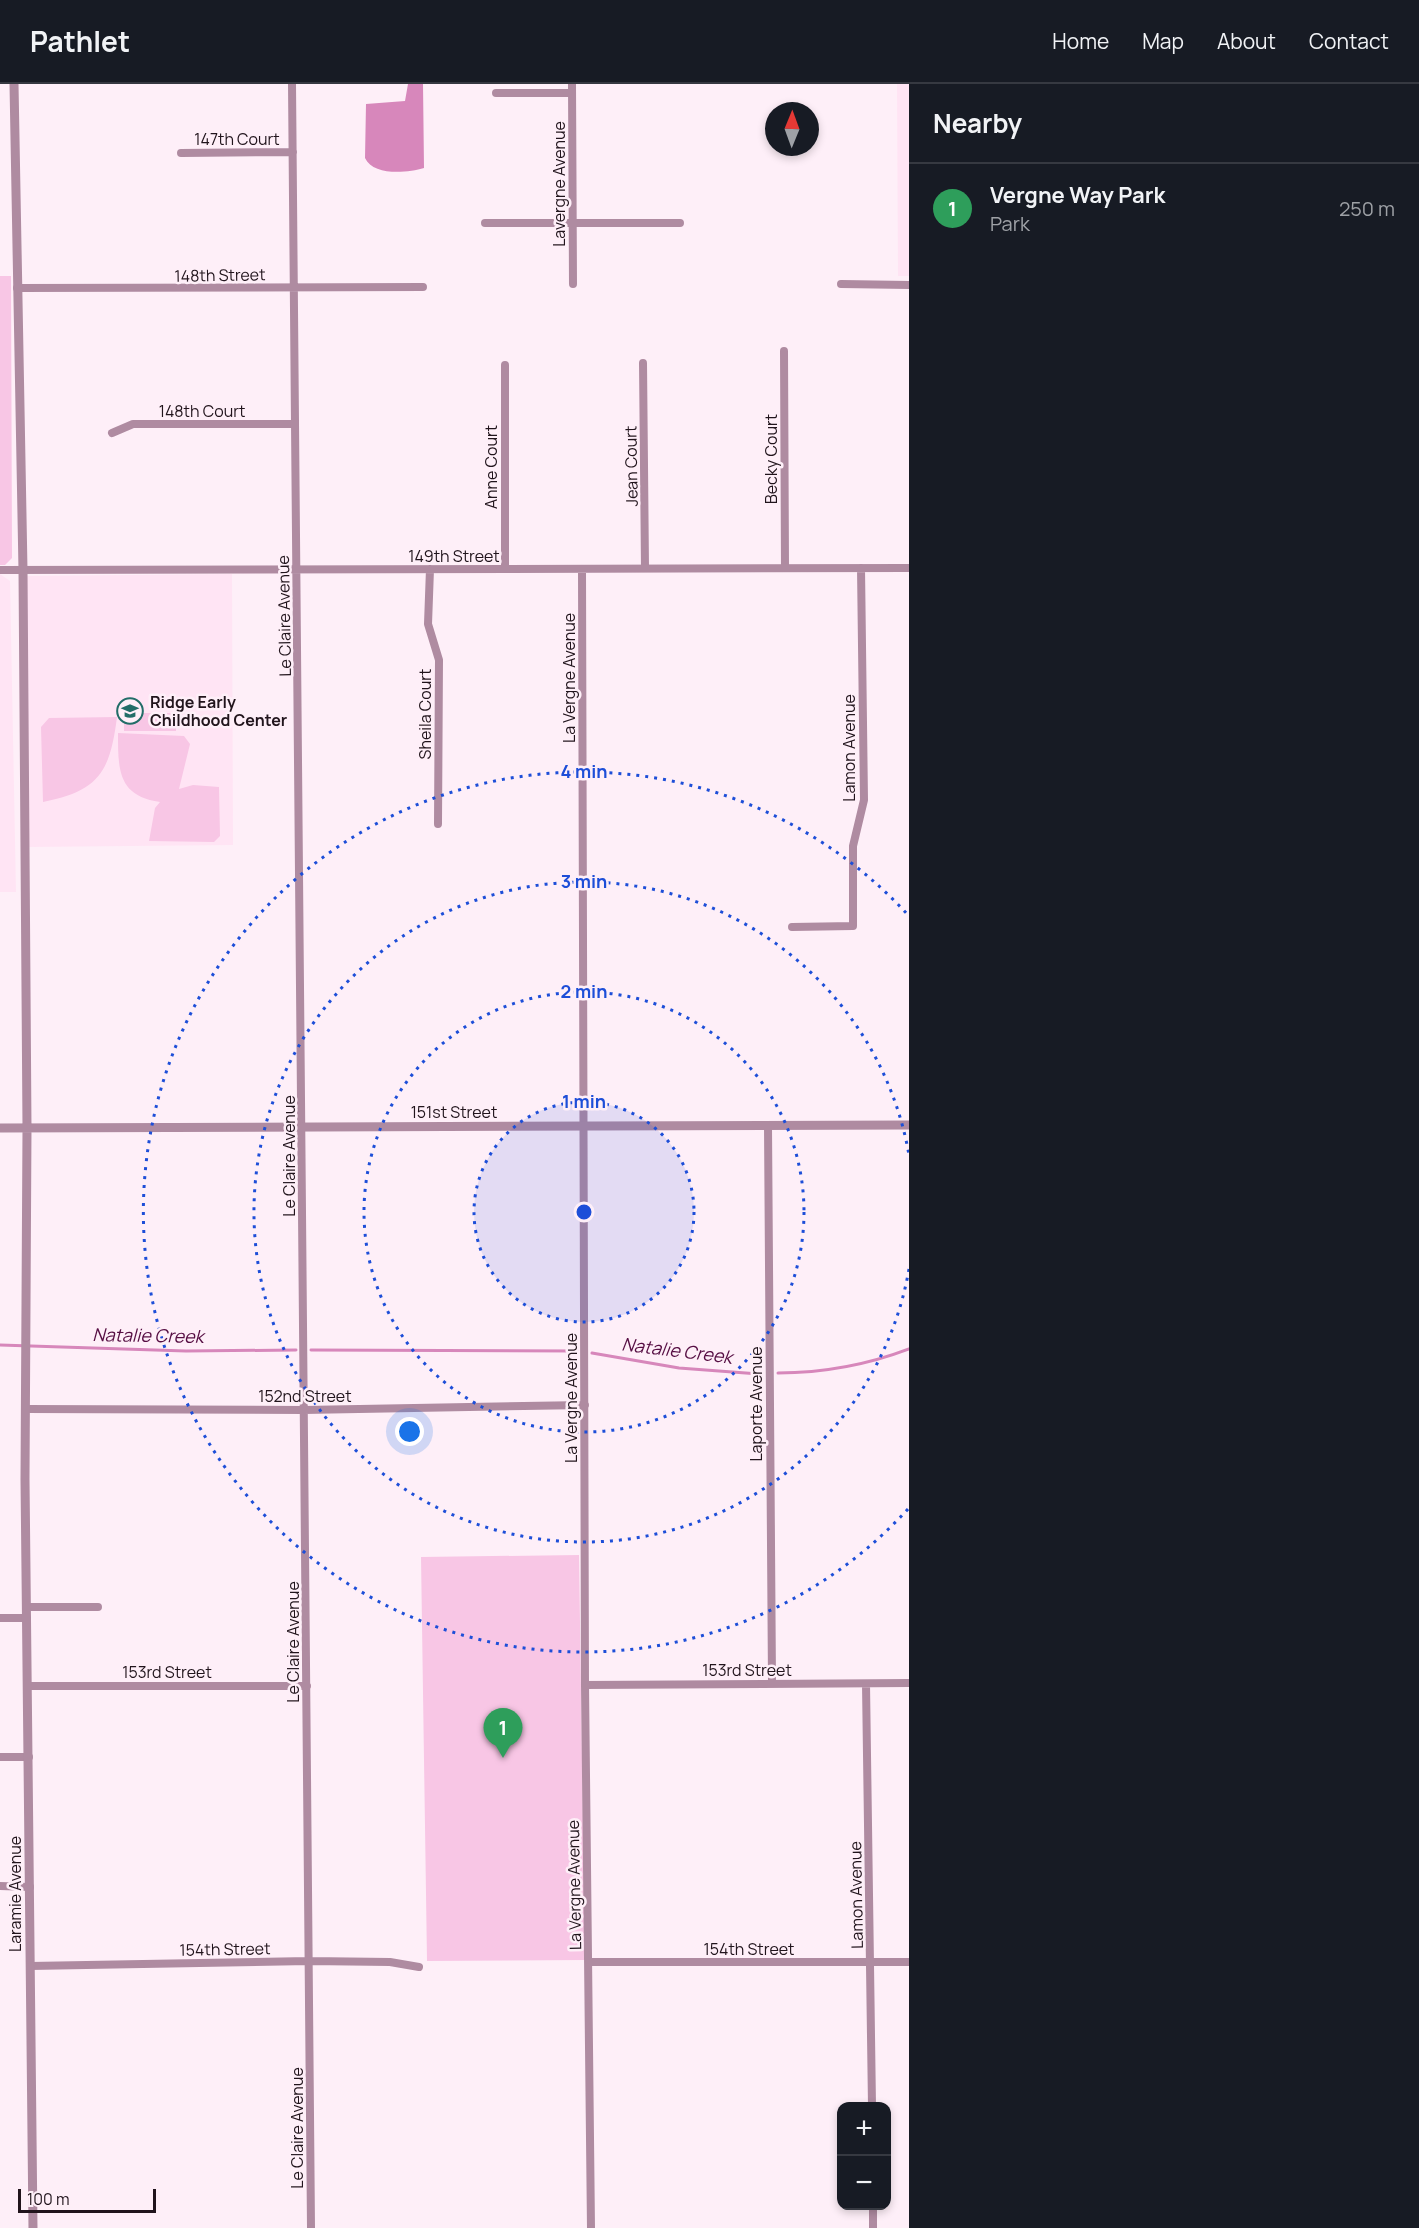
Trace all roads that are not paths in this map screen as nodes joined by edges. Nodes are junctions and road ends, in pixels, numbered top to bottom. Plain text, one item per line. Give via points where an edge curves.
1 (14, 84) edge
2 (292, 84) edge
3 (572, 88) edge
4 (496, 93) dead end
5 (293, 152) junction
6 (181, 153) dead end
7 (572, 222) junction
8 (485, 223) dead end
9 (680, 223) dead end
10 (573, 284) dead end
11 (841, 284) dead end
12 (909, 285) edge
13 (294, 287) junction
14 (423, 287) dead end
15 (17, 288) junction
16 (784, 351) dead end
17 (643, 363) dead end
18 (505, 365) dead end
19 (294, 424) junction
20 (112, 433) dead end
21 (785, 567) junction
22 (645, 568) junction
23 (861, 568) junction
24 (909, 568) edge
25 (429, 569) junction
26 (505, 569) junction
27 (582, 569) junction
28 (0, 570) edge
29 (23, 570) junction
30 (297, 570) junction
31 (438, 824) dead end
32 (792, 927) dead end
33 (909, 1125) edge
34 (583, 1126) junction
35 (768, 1126) junction
36 (302, 1127) junction
37 (0, 1128) edge
38 (27, 1128) junction
39 (585, 1405) junction
40 (26, 1408) junction
41 (304, 1410) junction
42 (26, 1607) junction
43 (98, 1607) dead end
44 (0, 1618) edge
45 (27, 1618) junction
46 (772, 1683) junction
47 (909, 1683) edge
48 (585, 1684) junction
49 (866, 1684) junction
50 (28, 1686) junction
51 (306, 1686) junction
52 (29, 1756) junction
53 (0, 1757) edge
54 (0, 1886) edge
55 (30, 1887) junction
56 (309, 1961) junction
57 (588, 1962) junction
58 (870, 1962) junction
59 (909, 1962) edge
60 (30, 1966) junction
61 (419, 1967) dead end
62 (872, 2102) edge
63 (873, 2210) edge
64 (33, 2228) edge
65 (311, 2228) edge
66 (591, 2228) edge
67 (873, 2228) edge

1 - 15 street, Laramie Avenue
2 - 5 street, Le Claire Avenue
3 - 4 street
3 - 7 street, Lavergne Avenue
5 - 6 street, 147th Court
5 - 13 street, Le Claire Avenue
7 - 8 street
7 - 9 street
7 - 10 street, Lavergne Avenue
11 - 12 street
13 - 14 street, 148th Street
13 - 15 street, 148th Street
13 - 19 street, Le Claire Avenue
15 - 29 street, Laramie Avenue
16 - 21 street, Becky Court
17 - 22 street, Jean Court
18 - 26 street, Anne Court
19 - 20 street, 148th Court via 133,424
19 - 30 street, Le Claire Avenue
21 - 22 street, 149th Street
21 - 23 street, 149th Street
22 - 27 street, 149th Street
23 - 24 street, 149th Street
23 - 32 street, Lamon Avenue via 864,800 853,846 854,926
25 - 26 street, 149th Street
25 - 30 street, 149th Street
25 - 31 street, Sheila Court via 428,624 439,660
26 - 27 street, 149th Street
27 - 34 street, La Vergne Avenue
28 - 29 street, 149th Street
29 - 30 street, 149th Street
29 - 38 street, Laramie Avenue
30 - 36 street, Le Claire Avenue
33 - 35 street, 151st Street
34 - 35 street, 151st Street
34 - 36 street, 151st Street
34 - 39 street, La Vergne Avenue
35 - 46 street, Laporte Avenue
36 - 38 street, 151st Street
36 - 41 street, Le Claire Avenue
37 - 38 street, 151st Street
38 - 40 street, Laramie Avenue
39 - 41 street, 152nd Street
39 - 48 street, La Vergne Avenue
40 - 41 street, 152nd Street
40 - 42 street, Laramie Avenue
41 - 51 street, Le Claire Avenue
42 - 43 street
42 - 45 street, Laramie Avenue
44 - 45 street
45 - 50 street, Laramie Avenue
46 - 48 street, 153rd Street
46 - 49 street, 153rd Street
47 - 49 street, 153rd Street
48 - 57 street, La Vergne Avenue
49 - 58 street, Lamon Avenue
50 - 51 street, 153rd Street
50 - 52 street, Laramie Avenue
51 - 56 street, Le Claire Avenue
52 - 53 street
52 - 55 street, Laramie Avenue
54 - 55 street
55 - 60 street, Laramie Avenue
56 - 60 street, 154th Street
56 - 61 street, 154th Street via 390,1962
56 - 65 street, Le Claire Avenue
57 - 58 street, 154th Street
57 - 66 street, La Vergne Avenue
58 - 59 street, 154th Street
58 - 62 street, Lamon Avenue
60 - 64 street, Laramie Avenue
63 - 67 street

